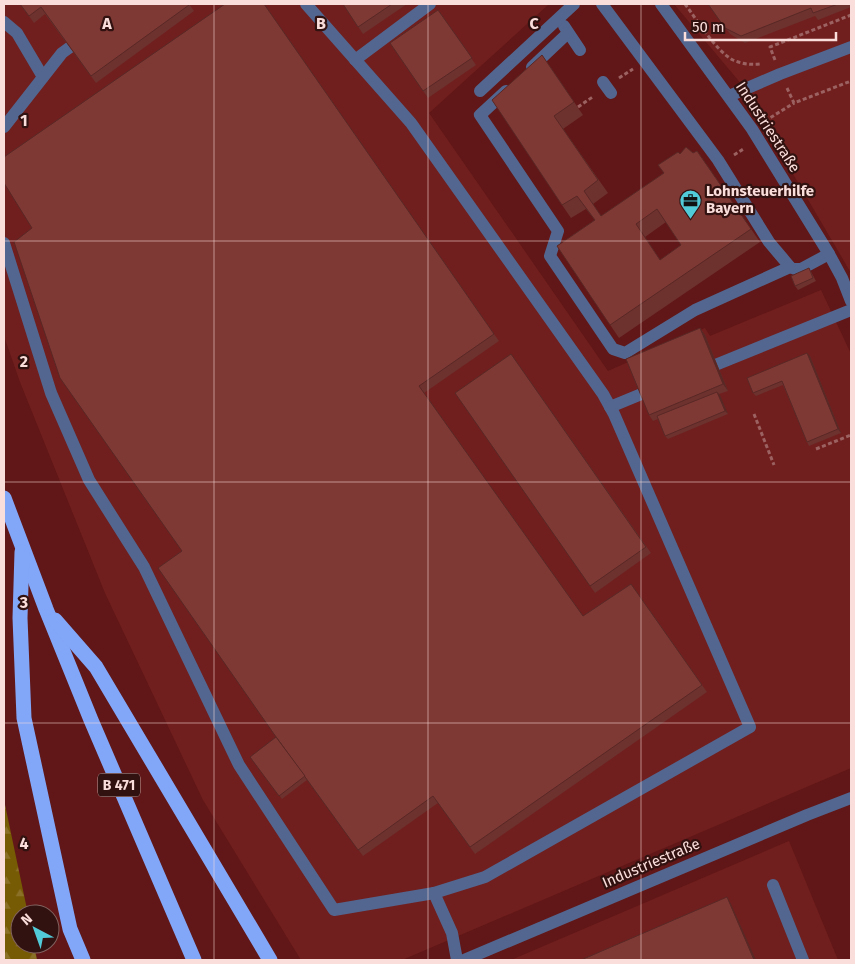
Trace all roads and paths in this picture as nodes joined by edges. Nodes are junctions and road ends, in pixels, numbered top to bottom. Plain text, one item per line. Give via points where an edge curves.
1 (306, 4) edge
2 (430, 4) edge
3 (574, 4) edge
4 (602, 4) edge
5 (661, 4) edge
6 (685, 4) edge
7 (851, 15) edge
8 (559, 18) junction
9 (4, 22) edge
10 (92, 31) edge
11 (568, 33) junction
12 (851, 47) edge
13 (580, 50) dead end
14 (355, 60) junction
15 (775, 60) junction
16 (770, 62) dead end
17 (765, 64) dead end
18 (780, 74) junction
19 (43, 77) junction
20 (851, 81) edge
21 (602, 82) dead end
22 (480, 91) dead end
23 (611, 93) dead end
24 (729, 96) junction
25 (794, 103) junction
26 (4, 127) edge
27 (755, 134) junction
28 (721, 164) junction
29 (4, 243) edge
30 (829, 254) junction
31 (790, 267) junction
32 (846, 276) edge
33 (851, 301) edge
34 (851, 310) edge
35 (689, 375) edge
36 (671, 382) edge
37 (610, 407) junction
38 (754, 414) dead end
39 (851, 435) edge
40 (816, 449) dead end
41 (774, 465) dead end
42 (4, 498) edge
43 (22, 545) junction
44 (46, 609) junction
45 (851, 798) edge
46 (773, 884) dead end
47 (434, 893) junction
48 (83, 960) edge
49 (194, 960) edge
50 (270, 960) edge
51 (457, 960) edge
52 (464, 960) edge
53 (803, 960) edge

1 - 14 street
2 - 14 street
3 - 8 street
4 - 28 street
5 - 24 street, Industriestraße
6 - 17 path via 724,53 742,63
7 - 15 path via 770,47
8 - 11 street
8 - 22 street
9 - 19 street via 17,33
10 - 19 street via 62,53
11 - 13 street
11 - 31 street via 480,115 558,231 550,256 613,349 625,353 695,310
12 - 18 street
14 - 37 street via 410,123
15 - 16 path
15 - 18 path
18 - 24 street
18 - 25 path
19 - 26 street
20 - 25 path
21 - 23 street
24 - 27 street, Industriestraße
25 - 27 path
27 - 28 path
27 - 30 street, Industriestraße
28 - 31 street via 769,242
29 - 47 street via 51,393 89,480 144,567 239,765 334,910
30 - 31 street via 801,269
30 - 32 street, Industriestraße
32 - 33 street, Industriestraße
34 - 35 street
36 - 37 street
37 - 47 street via 750,727 486,878
38 - 41 path
39 - 40 path
42 - 43 highway, B 471
43 - 44 highway, B 471
43 - 48 highway via 20,618 24,718 70,929
44 - 49 highway, B 471
44 - 50 highway via 96,667
45 - 52 street, Industriestraße
46 - 53 street
47 - 51 street via 452,933

